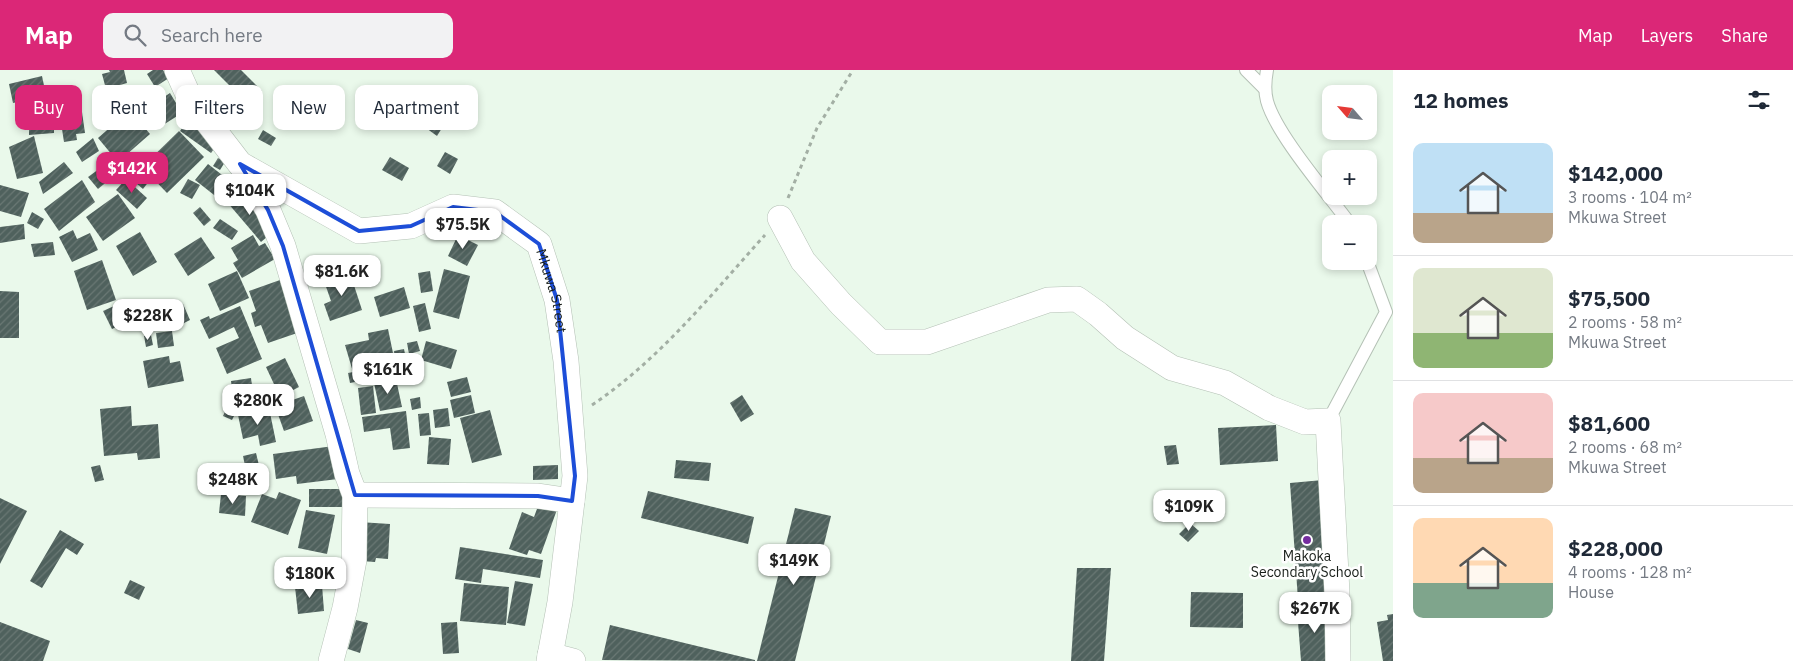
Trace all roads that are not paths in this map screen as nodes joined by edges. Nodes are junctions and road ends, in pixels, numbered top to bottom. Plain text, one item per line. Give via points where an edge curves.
1 (177, 70) edge
2 (1246, 70) edge
3 (1267, 70) edge
4 (1264, 88) junction
5 (240, 164) junction
6 (1343, 215) edge
7 (780, 218) road end
8 (1370, 270) edge
9 (1328, 421) junction
10 (355, 495) junction
11 (572, 501) junction
12 (549, 658) edge
13 (331, 661) edge
14 (574, 661) edge
15 (1338, 661) edge

1 - 5 street, Mkuwa Street via 190,99
2 - 4 lane
3 - 4 lane
4 - 6 lane via 1268,103 1288,140
5 - 10 street via 268,210 284,246
5 - 11 street, Mkuwa Street via 359,231 411,226 453,207 495,212 538,244 557,300 571,418 575,476
7 - 9 street via 803,261 880,342 927,342 1048,300 1077,299 1125,338 1172,368 1225,383 1269,408 1305,422
8 - 9 lane via 1386,312
9 - 15 street
10 - 11 street via 538,496
10 - 13 street via 354,560
11 - 12 street, Mkuwa Street via 560,602
12 - 14 street

